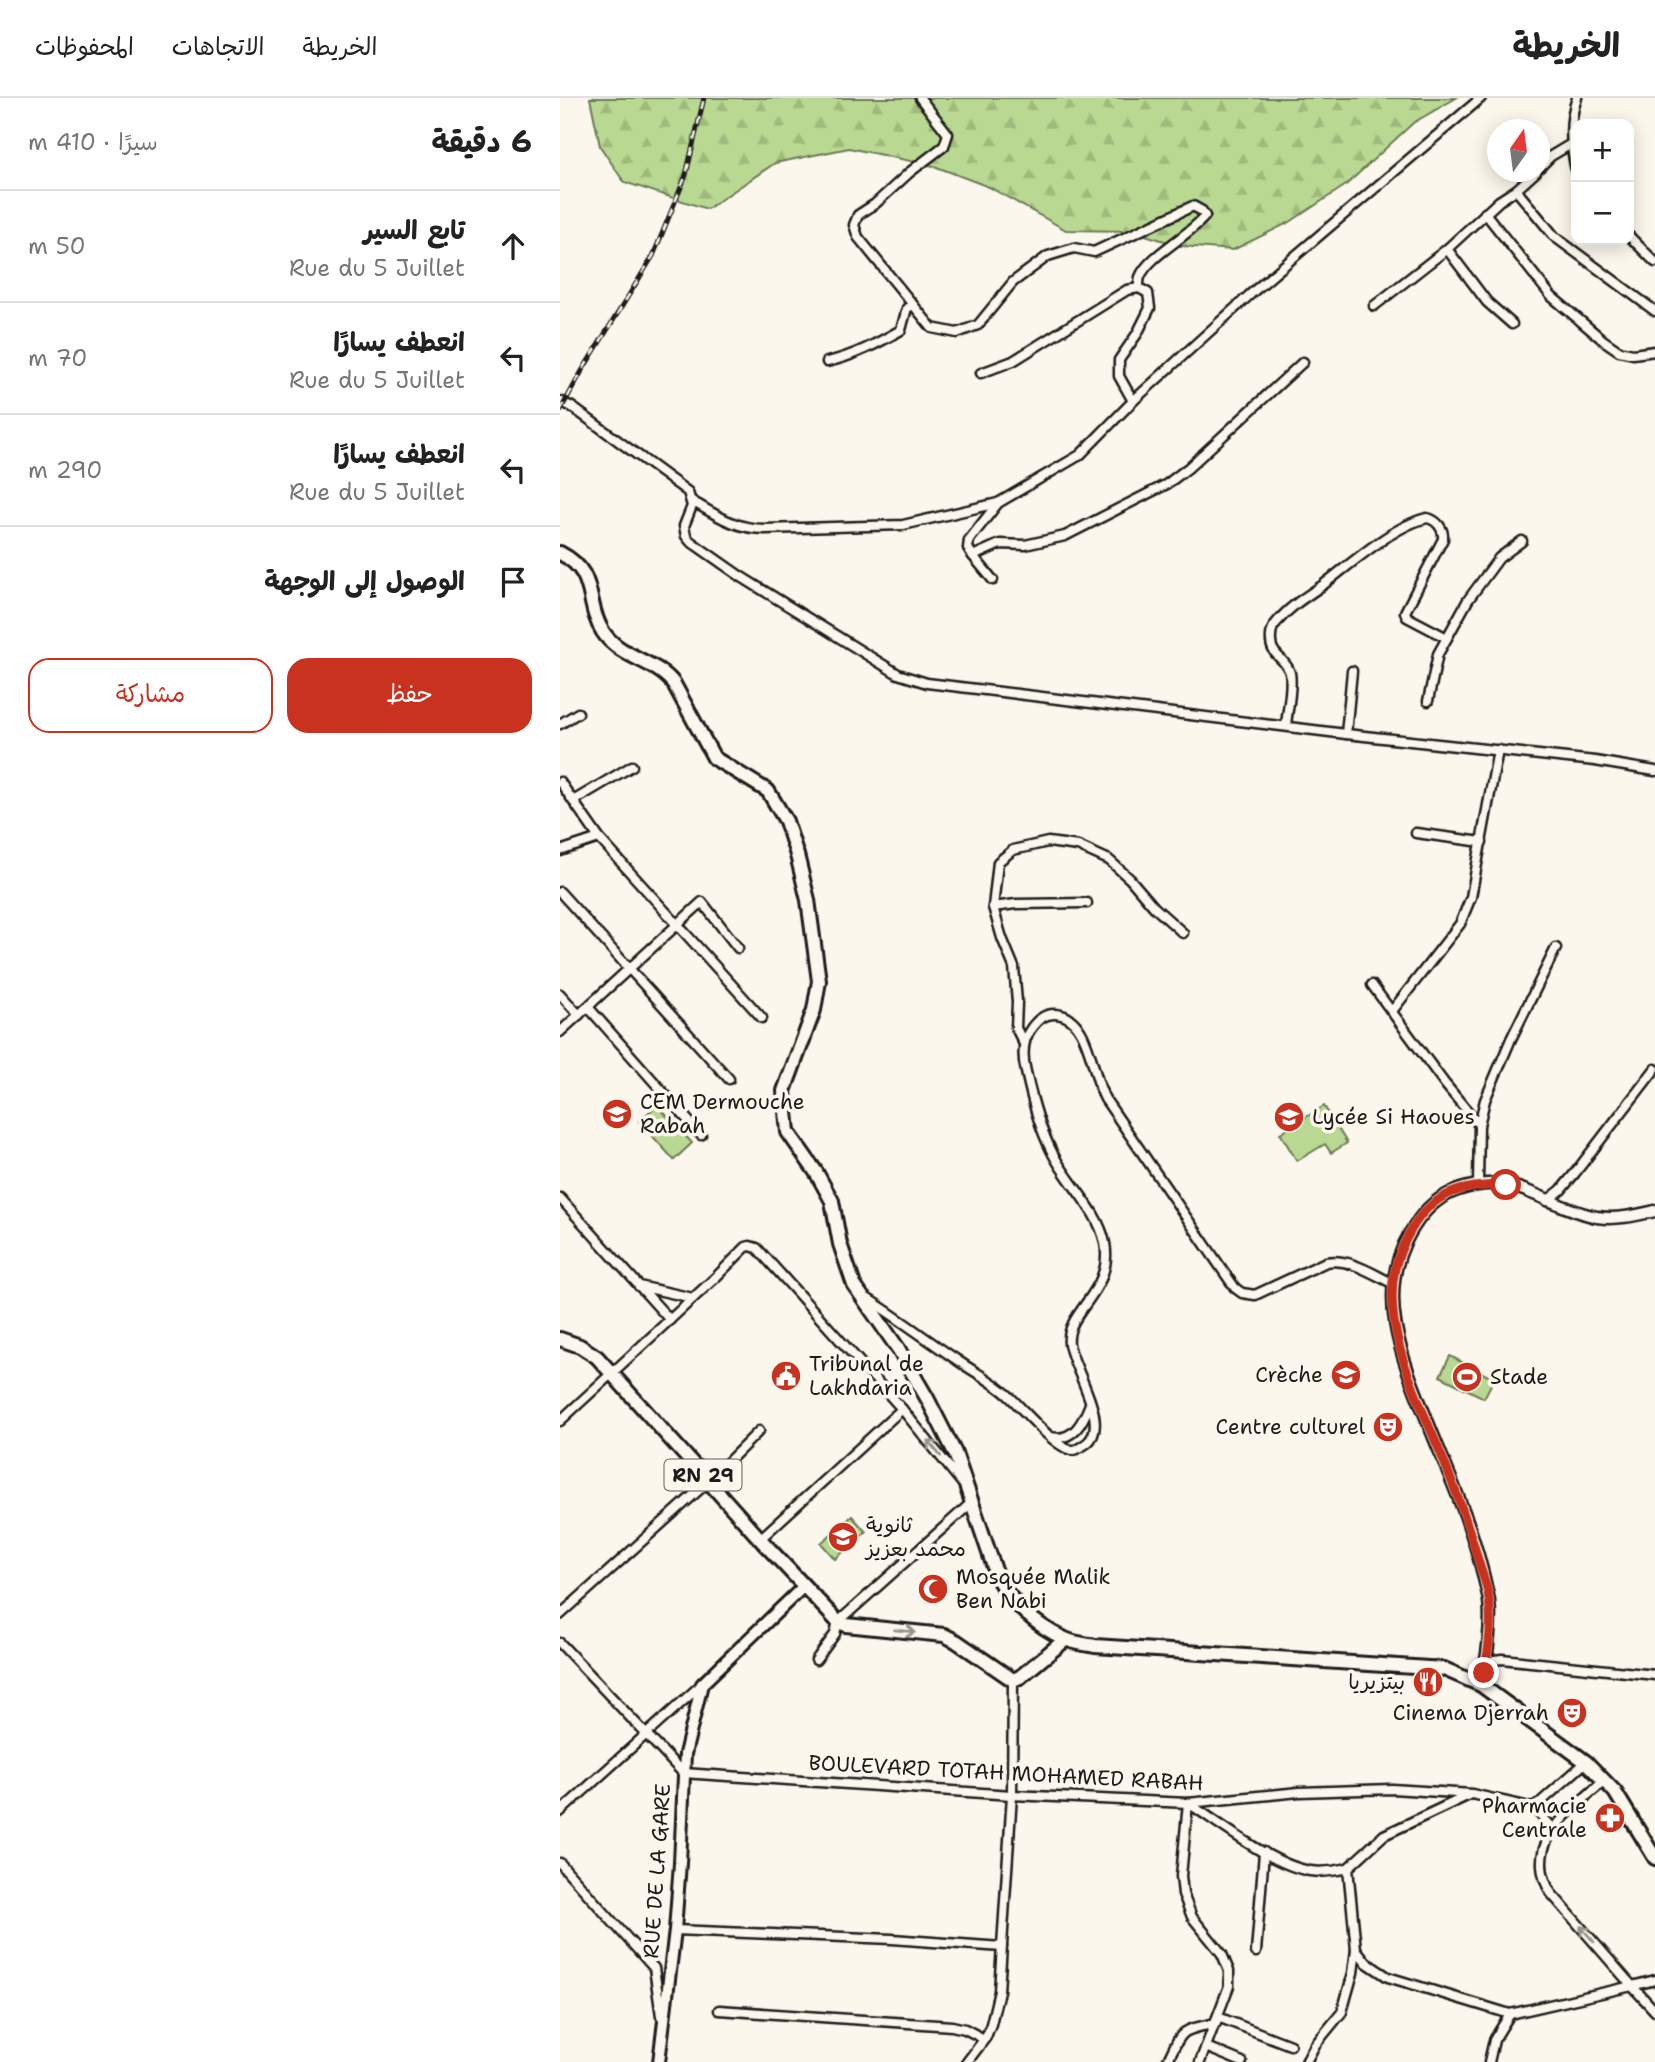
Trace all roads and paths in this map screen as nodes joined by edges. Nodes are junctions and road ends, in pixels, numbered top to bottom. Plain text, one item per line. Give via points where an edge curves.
1 (920, 98) edge
2 (1481, 98) edge
3 (1577, 98) edge
4 (1572, 119) edge
5 (1571, 144) edge
6 (1550, 157) edge
7 (1525, 182) edge
8 (1516, 190) junction
9 (1485, 213) junction
10 (1634, 241) edge
11 (1447, 249) junction
12 (1655, 262) edge
13 (1139, 288) junction
14 (913, 305) junction
15 (1374, 306) dead end
16 (1655, 310) edge
17 (1512, 324) dead end
18 (1655, 351) edge
19 (827, 362) dead end
20 (1303, 362) dead end
21 (981, 373) dead end
22 (560, 401) edge
23 (1133, 401) junction
24 (692, 500) junction
25 (998, 503) junction
26 (1522, 541) dead end
27 (560, 553) edge
28 (973, 556) junction
29 (993, 580) dead end
30 (1447, 638) junction
31 (1352, 671) dead end
32 (1427, 701) dead end
33 (578, 713) dead end
34 (560, 724) edge
35 (1286, 726) junction
36 (1346, 734) junction
37 (1498, 750) junction
38 (632, 766) dead end
39 (1655, 771) edge
40 (560, 782) edge
41 (573, 801) junction
42 (1416, 833) dead end
43 (599, 838) junction
44 (1482, 842) junction
45 (560, 851) edge
46 (560, 892) edge
47 (1087, 903) dead end
48 (993, 906) junction
49 (678, 924) junction
50 (1183, 933) dead end
51 (738, 948) dead end
52 (1556, 948) dead end
53 (630, 969) junction
54 (1372, 985) dead end
55 (560, 994) edge
56 (588, 1007) junction
57 (1392, 1011) junction
58 (579, 1015) junction
59 (762, 1018) dead end
60 (560, 1032) edge
61 (1024, 1044) junction
62 (1655, 1069) edge
63 (729, 1079) dead end
64 (1479, 1125) junction
65 (701, 1135) dead end
66 (1478, 1185) junction
67 (560, 1198) edge
68 (1547, 1201) junction
69 (1655, 1211) edge
70 (1392, 1283) junction
71 (639, 1286) junction
72 (860, 1294) junction
73 (693, 1298) junction
74 (670, 1320) junction
75 (560, 1339) edge
76 (613, 1373) junction
77 (1090, 1402) junction
78 (902, 1409) junction
79 (560, 1421) edge
80 (759, 1431) dead end
81 (1048, 1436) junction
82 (709, 1481) junction
83 (965, 1487) junction
84 (971, 1504) junction
85 (760, 1539) junction
86 (804, 1586) junction
87 (560, 1615) edge
88 (838, 1622) junction
89 (1065, 1640) junction
90 (560, 1643) edge
91 (816, 1660) dead end
92 (1487, 1661) junction
93 (1655, 1675) edge
94 (1013, 1680) junction
95 (702, 1684) junction
96 (1481, 1685) junction
97 (645, 1734) junction
98 (1586, 1762) junction
99 (683, 1773) junction
100 (1605, 1780) junction
101 (1472, 1794) junction
102 (1013, 1795) junction
103 (1188, 1803) junction
104 (1534, 1808) junction
105 (560, 1812) edge
106 (1553, 1828) junction
107 (1264, 1852) junction
108 (1655, 1858) edge
109 (560, 1863) edge
110 (1348, 1867) junction
111 (675, 1930) junction
112 (1002, 1947) junction
113 (1356, 1949) junction
114 (1256, 1952) dead end
115 (1655, 1980) edge
116 (1632, 1986) junction
117 (719, 2010) dead end
118 (1655, 2011) edge
119 (1510, 2014) junction
120 (1217, 2020) junction
121 (663, 2026) junction
122 (984, 2039) junction
123 (1290, 2045) dead end
124 (1206, 2047) junction
125 (659, 2062) edge
126 (967, 2062) edge
127 (1167, 2062) edge
128 (1200, 2062) edge
129 (1241, 2062) edge
130 (1306, 2062) edge
131 (1489, 2062) edge

1 - 14 street via 948,134 944,146 858,215 854,225 858,237
2 - 23 street via 1254,291
3 - 4 street
5 - 6 street
7 - 8 street
8 - 9 street
8 - 16 street via 1555,237
9 - 11 street
9 - 18 street via 1551,296 1602,340 1633,354
10 - 12 street
11 - 15 street
11 - 17 street via 1487,302
13 - 14 street via 1140,277 1153,261 1198,225 1205,216 1202,211 1193,206 1094,252 1074,248 1048,256 1013,282 978,325 957,333 932,328
13 - 21 street via 1127,290 1013,361
13 - 23 street via 1148,293 1150,308 1119,360 1119,376
14 - 19 street via 907,308 901,330
20 - 28 street via 1167,484 1065,536 1025,545 1000,544
22 - 24 street via 684,488
23 - 25 street via 1080,455
24 - 25 street via 733,524 765,529 903,525
24 - 35 street via 684,526 690,541 898,674 927,683
25 - 28 street via 969,540
26 - 30 street via 1489,569
27 - 72 main road via 581,569 605,635 666,673 714,758 768,791 786,821 808,900 819,981 814,1010 784,1091 785,1112 789,1132 832,1201 840,1244
28 - 29 street
30 - 32 street via 1435,663
30 - 35 street via 1405,612 1443,539 1438,524 1427,518 1408,524 1375,546 1275,624 1270,635 1272,650 1291,675
31 - 36 street
33 - 34 street
35 - 36 street
36 - 37 street
37 - 39 street
37 - 44 street
38 - 41 street
40 - 41 street
41 - 43 street
42 - 44 street
43 - 45 street
43 - 49 street
44 - 57 street via 1471,897 1460,924
46 - 53 street
47 - 48 street
48 - 50 street via 998,862 1013,850 1048,842 1078,845 1109,860
48 - 61 street via 1014,967 1016,1028
49 - 51 street via 702,902
49 - 53 street
49 - 59 street
52 - 64 street via 1511,1039
53 - 56 street
53 - 63 street
54 - 57 street
55 - 58 street
56 - 58 street
56 - 65 street
57 - 64 street
58 - 60 street
61 - 70 street via 1029,1031 1048,1014 1071,1018 1079,1026 1105,1098 1242,1293 1255,1295 1337,1260
61 - 77 street via 1027,1078 1052,1152 1095,1218 1105,1242 1104,1273 1069,1333 1069,1346
62 - 68 street via 1568,1182
64 - 66 street
66 - 68 street via 1506,1185
66 - 70 street via 1438,1199 1419,1216 1404,1242
67 - 71 street
68 - 69 street via 1601,1218
70 - 92 street via 1399,1347 1461,1503 1489,1598
71 - 73 street
71 - 74 street
72 - 81 street via 1006,1393
72 - 83 main road via 927,1398 955,1453
73 - 74 street
73 - 78 street via 746,1247 757,1248
74 - 76 street
75 - 76 main road, RN 29 via 580,1346
76 - 79 street
76 - 82 main road, RN 29
77 - 81 street via 1080,1426 1068,1437
77 - 81 street via 1096,1426 1090,1440 1070,1450
83 -> 78 street
78 - 85 street
80 - 82 street
82 - 85 main road, RN 29
82 - 87 street
83 - 84 main road
84 - 88 street
84 - 89 main road via 1006,1593 1034,1620
85 - 86 main road, RN 29
86 - 88 main road, RN 29
86 - 95 main road
88 - 91 street
88 -> 94 main road via 944,1635
89 - 94 main road
89 - 96 main road via 1132,1649 1444,1669
90 - 97 street
92 - 93 street
92 - 96 street
94 - 102 street
95 - 97 street
95 - 99 main road, RUE DE LA GARE
96 - 98 main road
97 - 99 street
97 - 105 street
98 - 100 main road
98 - 104 street
99 - 102 street, BOULEVARD TOTAH MOHAMED RABAH
99 - 111 main road, RUE DE LA GARE
100 - 106 street
100 - 108 main road
101 - 103 street, BOULEVARD TOTAH MOHAMED RABAH via 1392,1788
101 - 104 street, BOULEVARD TOTAH MOHAMED RABAH
101 - 110 street via 1384,1835
102 - 103 street, BOULEVARD TOTAH MOHAMED RABAH
102 - 112 street
103 - 107 street
103 - 120 street via 1183,1894 1192,1917 1222,1954 1229,1971 1229,1986
104 - 106 street
116 -> 106 street via 1544,1882 1541,1859
107 - 110 street via 1312,1871
107 - 114 street
109 - 121 street via 654,1968
110 - 113 street
111 - 112 street
111 - 121 main road, RUE DE LA GARE
112 - 122 street via 999,1991
113 - 119 street via 1388,1977
113 - 130 street via 1342,2012
115 - 116 street
116 - 118 street
116 - 119 street
117 - 122 street via 952,2026
119 - 131 street via 1494,2040
120 - 123 street
120 - 124 street
120 - 127 street via 1181,2034
121 - 125 main road, RUE DE LA GARE
122 - 126 street
124 - 128 street
124 - 129 street

